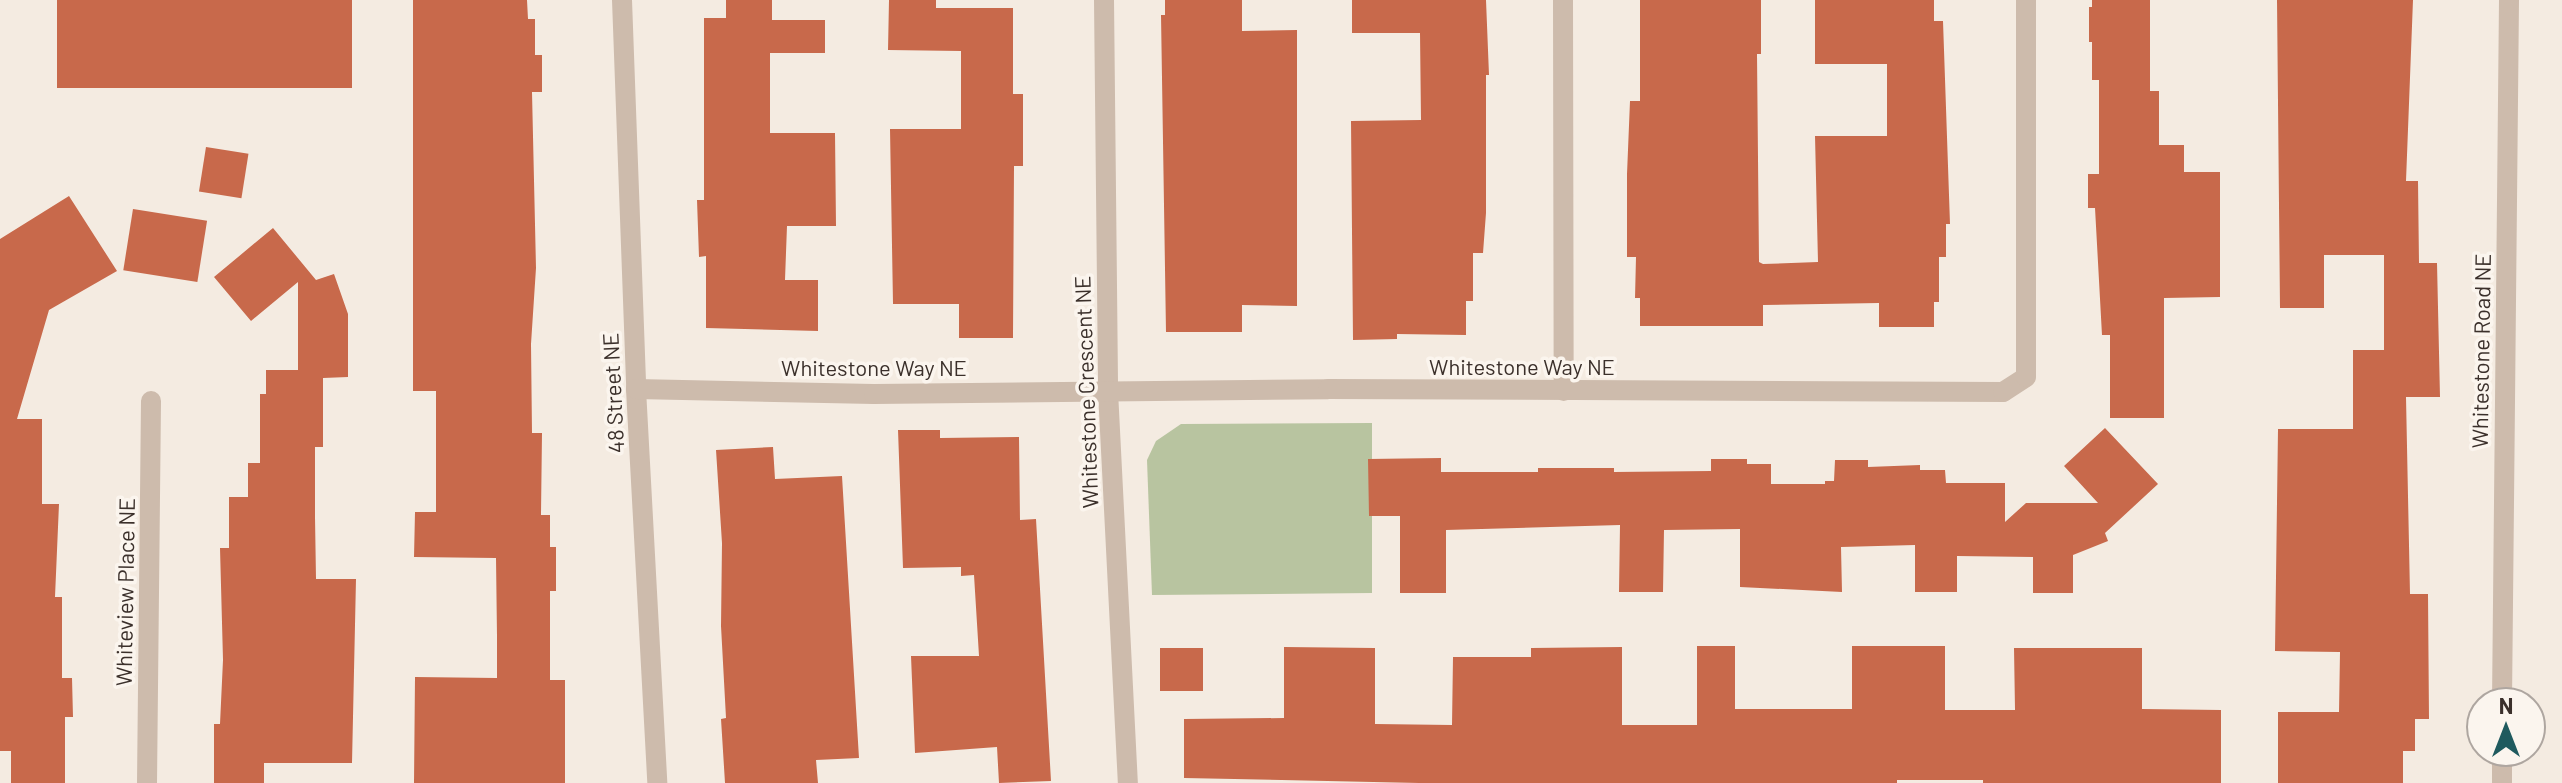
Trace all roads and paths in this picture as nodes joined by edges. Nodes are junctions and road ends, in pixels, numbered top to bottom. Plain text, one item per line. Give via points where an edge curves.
1 (622, 0) edge
2 (1104, 0) edge
3 (1563, 0) edge
4 (2026, 0) edge
5 (2509, 0) edge
6 (636, 389) junction
7 (1108, 391) junction
8 (1564, 391) junction
9 (151, 401) dead end
10 (2502, 687) edge
11 (147, 783) edge
12 (657, 783) edge
13 (1128, 783) edge

1 - 6 street, 48 Street NE
2 - 7 street, Whitestone Crescent NE
3 - 8 street
4 - 8 street, Whitestone Way NE via 2026,377 2003,392
5 - 10 street, Whitestone Road NE
6 - 7 street, Whitestone Way NE
6 - 12 street, 48 Street NE
7 - 8 street, Whitestone Way NE
7 - 13 street, Whitestone Crescent NE
9 - 11 street, Whiteview Place NE

